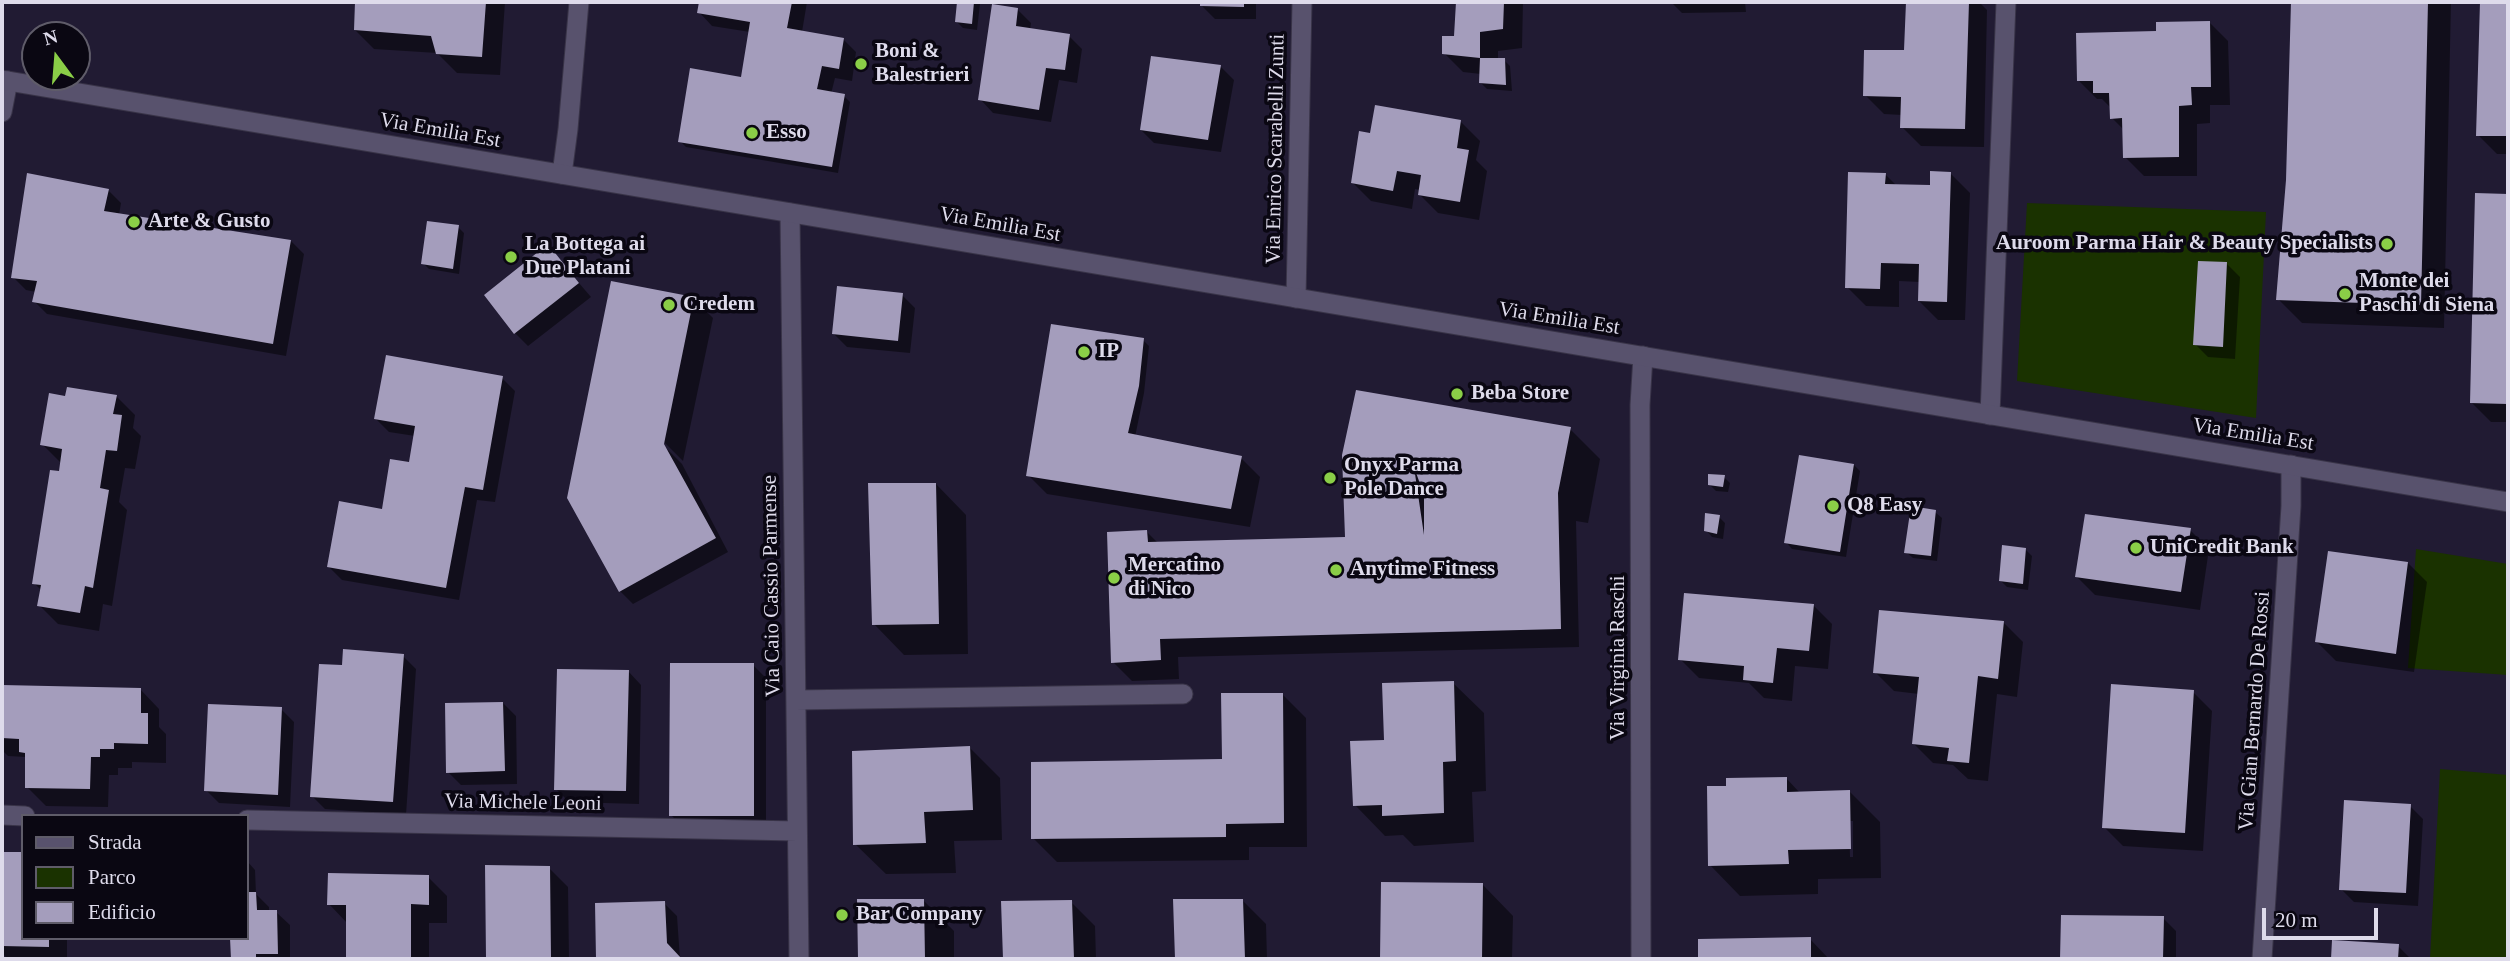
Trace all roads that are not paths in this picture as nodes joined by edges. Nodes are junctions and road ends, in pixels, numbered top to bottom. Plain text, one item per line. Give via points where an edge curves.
1 (579, 2) edge
2 (1302, 2) edge
3 (2006, 2) edge
4 (5, 80) edge
5 (2, 112) edge
6 (562, 174) junction
7 (790, 213) junction
8 (1296, 298) junction
9 (1643, 356) junction
10 (1990, 415) junction
11 (2291, 465) junction
12 (2508, 502) edge
13 (1183, 694) dead end
14 (796, 700) junction
15 (2, 815) edge
16 (21, 816) edge
17 (248, 820) edge
18 (797, 831) junction
19 (799, 959) edge
20 (1641, 959) edge
21 (2262, 959) edge

1 - 6 street
2 - 8 street, Via Enrico Scarabelli Zunti
3 - 10 street
4 - 5 street
4 - 6 street, Via Emilia Est
6 - 7 street, Via Emilia Est
7 - 8 street, Via Emilia Est
7 - 14 street, Via Caio Cassio Parmense
8 - 9 street, Via Emilia Est
9 - 10 street, Via Emilia Est
9 - 20 street, Via Virginia Raschi
10 - 11 street, Via Emilia Est
11 - 12 street, Via Emilia Est
11 - 21 street, Via Gian Bernardo De Rossi
13 - 14 street
14 - 18 street, Via Caio Cassio Parmense
15 - 16 street
17 - 18 street, Via Michele Leoni
18 - 19 street, Via Caio Cassio Parmense

